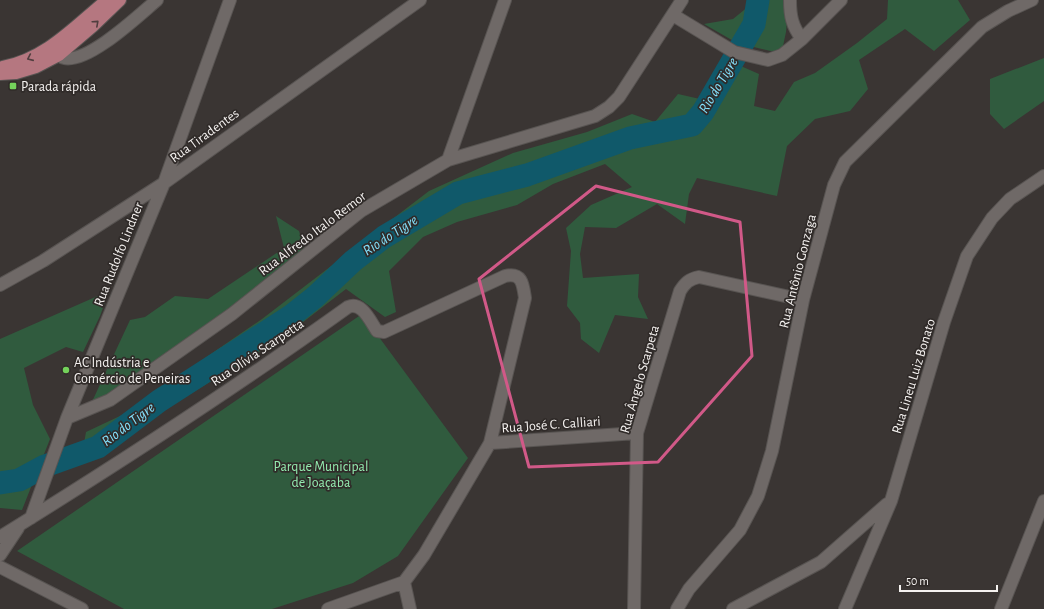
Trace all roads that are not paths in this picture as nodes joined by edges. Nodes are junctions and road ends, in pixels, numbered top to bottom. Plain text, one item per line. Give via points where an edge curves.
1 (107, 0) edge
2 (120, 0) edge
3 (157, 0) edge
4 (230, 0) edge
5 (420, 0) edge
6 (505, 0) edge
7 (682, 0) edge
8 (790, 0) edge
9 (841, 0) edge
10 (1032, 0) edge
11 (673, 15) junction
12 (802, 39) junction
13 (58, 42) junction
14 (71, 45) junction
15 (103, 45) junction
16 (59, 55) junction
17 (0, 67) edge
18 (0, 74) edge
19 (448, 160) junction
20 (1044, 176) edge
21 (164, 183) junction
22 (0, 285) edge
23 (803, 300) junction
24 (67, 418) junction
25 (637, 433) junction
26 (490, 443) junction
27 (891, 501) junction
28 (1044, 501) edge
29 (30, 518) junction
30 (19, 525) junction
31 (0, 537) edge
32 (0, 555) edge
33 (0, 567) edge
34 (404, 582) junction
35 (82, 609) edge
36 (328, 609) edge
37 (410, 609) edge
38 (634, 609) edge
39 (677, 609) edge
40 (733, 609) edge
41 (845, 609) edge
42 (1001, 609) edge

1 - 13 main road
14 -> 2 main road
3 - 15 street
4 - 21 street, Rua Rudolfo Lindner
5 - 21 street, Rua Tiradentes
6 - 19 street
7 - 11 street, Rua Alfredo Italo Remor
8 - 12 street via 795,31
9 - 12 street
10 - 23 street, Rua Antônio Gonzaga via 982,27 845,162 834,185
11 - 12 street via 734,52 768,60 782,55
11 - 19 street, Rua Alfredo Italo Remor via 619,97 609,107 595,116
13 - 14 main road
13 - 16 main road
13 -> 17 main road via 36,56 17,64
14 - 15 street via 94,48
14 - 16 main road
15 - 16 street via 77,57 64,58
16 - 18 main road via 36,67 16,73
19 - 24 street, Rua Alfredo Italo Remor via 361,211 232,314 110,400
20 - 27 street, Rua Lineu Luiz Bonato via 1010,199 992,218 967,256 944,322
21 - 22 street, Rua Tiradentes via 43,261
21 - 24 street, Rua Rudolfo Lindner
23 - 25 street, Rua Ângelo Scarpeta via 699,277 690,279 680,292
23 - 39 street, Rua Antônio Gonzaga via 772,451 758,496 740,530 689,589
24 - 29 street, Rua Rudolfo Lindner
25 - 26 street, Rua José C. Calliari
25 - 38 street, Rua Ângelo Scarpeta
26 - 29 street, Rua Olívia Scarpetta via 525,298 522,281 511,274 384,332 377,331 360,307 348,307 165,432
26 - 34 street via 424,555
27 - 40 street via 820,562
27 - 41 street, Rua Lineu Luiz Bonato
28 - 42 street
29 - 30 street, Rua Olívia Scarpetta
30 - 31 street, Rua Olívia Scarpetta
30 - 32 street, Rua Olívia Scarpetta
33 - 35 street
34 - 36 street
34 - 37 street

